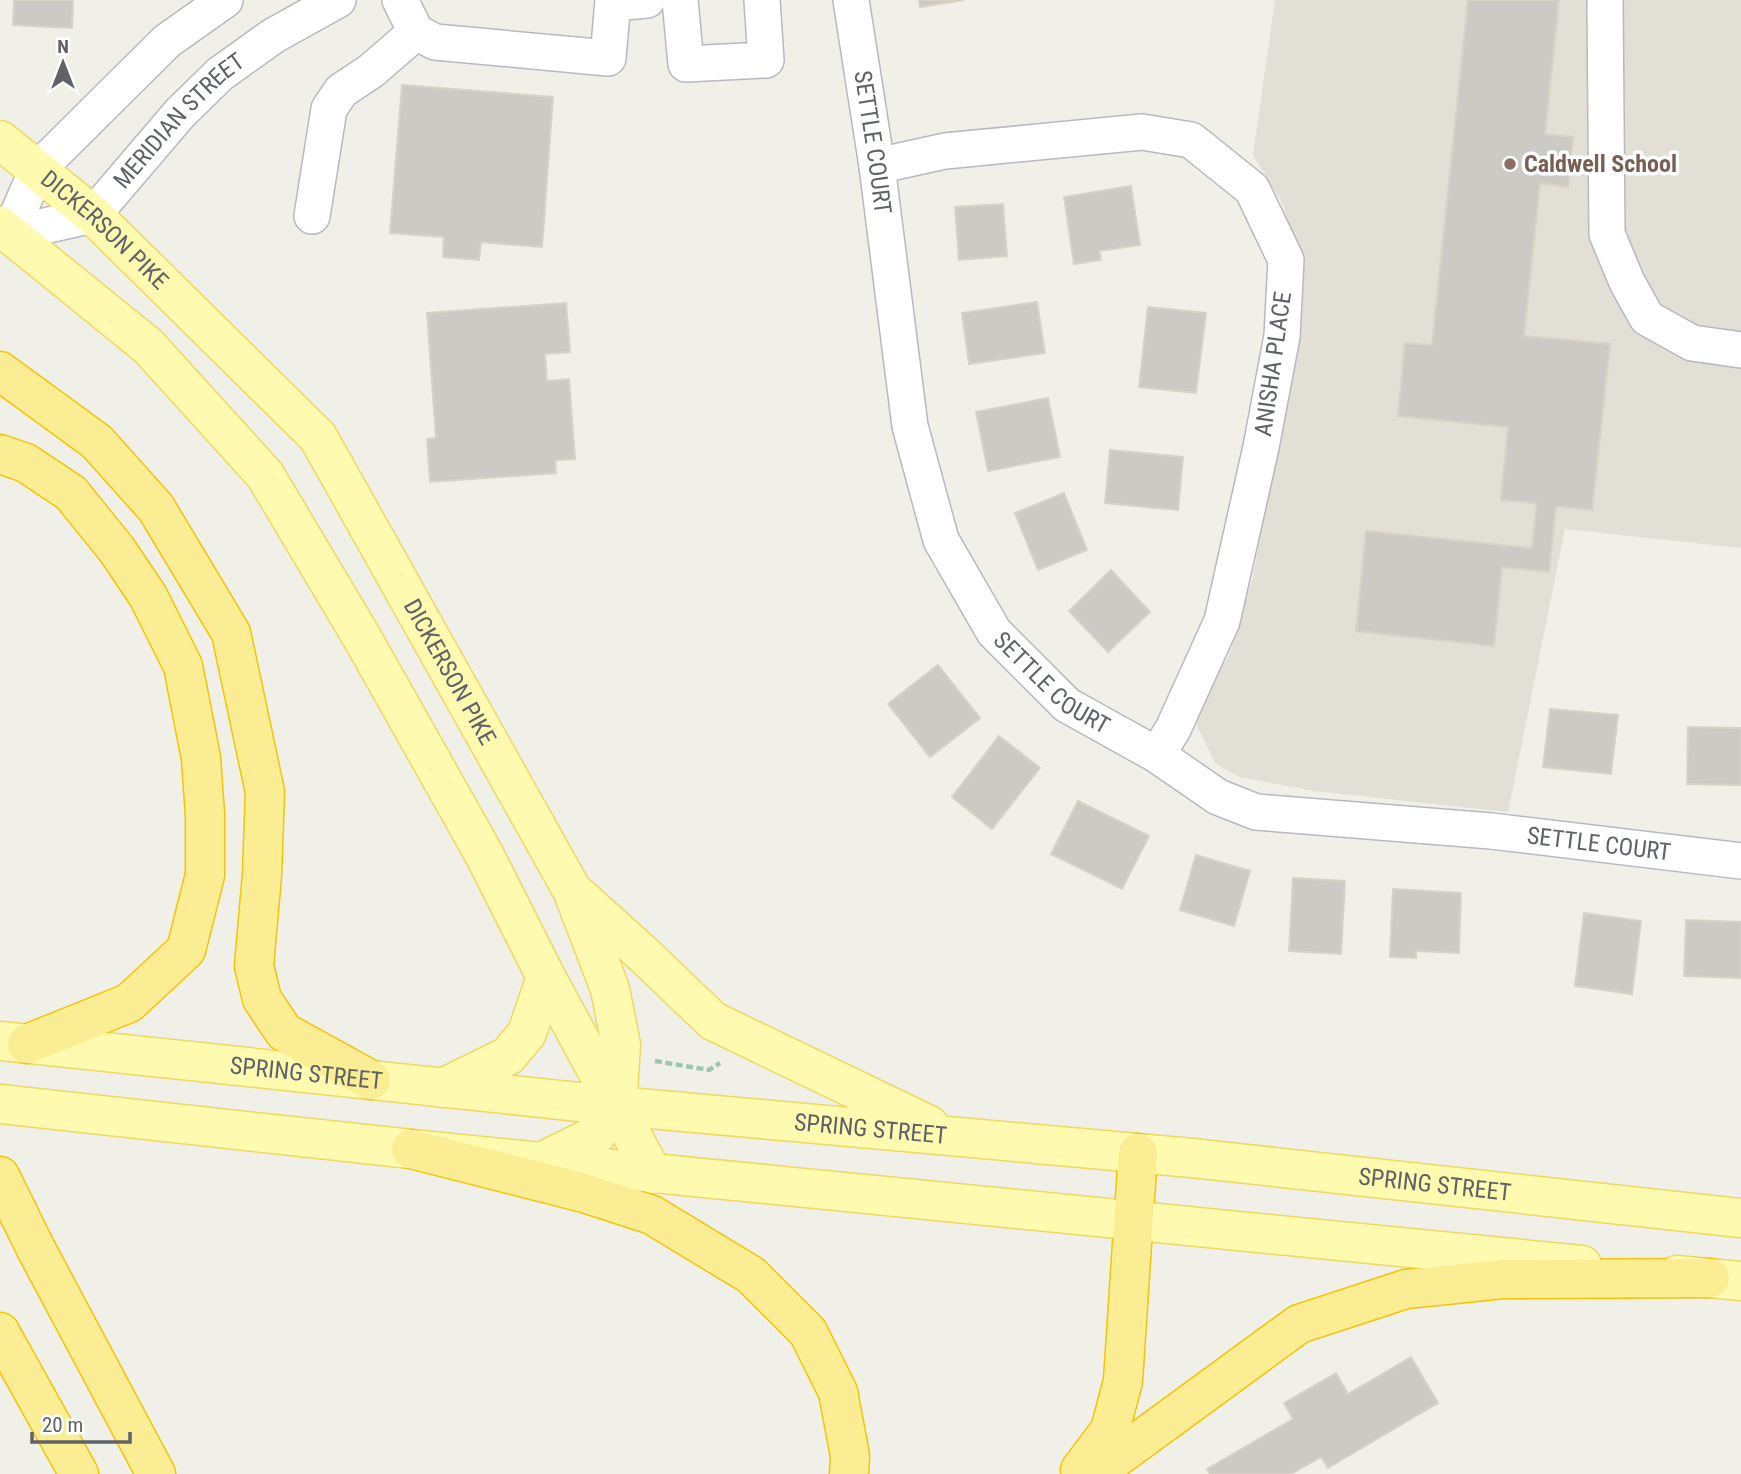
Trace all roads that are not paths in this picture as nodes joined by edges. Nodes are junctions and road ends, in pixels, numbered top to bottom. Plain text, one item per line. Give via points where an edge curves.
1 (225, 0) edge
2 (338, 0) edge
3 (400, 0) edge
4 (647, 0) edge
5 (680, 0) edge
6 (762, 0) edge
7 (851, 0) edge
8 (1605, 0) edge
9 (613, 1) edge
10 (416, 33) junction
11 (0, 140) edge
12 (877, 166) junction
13 (37, 170) junction
14 (93, 215) junction
15 (312, 216) dead end
16 (4, 230) edge
17 (1741, 350) edge
18 (0, 371) edge
19 (0, 454) edge
20 (1157, 755) junction
21 (1741, 862) edge
22 (572, 890) junction
23 (546, 977) junction
24 (14, 1042) edge
25 (370, 1080) junction
26 (443, 1088) junction
27 (0, 1104) edge
28 (617, 1106) junction
29 (949, 1135) junction
30 (411, 1149) junction
31 (1138, 1153) junction
32 (541, 1163) junction
33 (653, 1174) junction
34 (0, 1176) edge
35 (1741, 1218) edge
36 (1133, 1220) junction
37 (1726, 1280) edge
38 (0, 1332) edge
39 (155, 1465) edge
40 (79, 1474) edge
41 (849, 1474) edge
42 (1077, 1474) edge
43 (1094, 1474) edge

1 - 13 street via 167,41
2 - 14 street, MERIDIAN STREET via 273,36 220,75 180,113
3 - 10 street
4 - 9 street
5 - 6 street via 687,64 766,60
7 - 12 street, SETTLE COURT
8 - 17 street via 1606,234 1647,318 1692,343
9 - 10 street via 608,58 435,42
10 - 15 street via 341,91 328,109
11 - 13 main road, DICKERSON PIKE
12 - 20 street, SETTLE COURT via 910,426 941,540 994,632 1066,705
12 - 20 street, ANISHA PLACE via 945,151 1142,132 1191,140 1252,189 1286,260 1282,336 1222,621
13 - 14 main road, DICKERSON PIKE
13 - 16 street
14 - 16 street
14 - 22 main road, DICKERSON PIKE via 318,437
16 - 23 main road via 148,346 265,475 485,856
18 - 25 highway via 97,442 156,508 231,633 265,792 254,966 262,999 284,1032
19 - 24 highway via 26,463 71,493 148,596 183,666 201,758 205,815 205,875 186,950 129,1003
20 - 21 street, SETTLE COURT via 1218,797 1256,812 1491,831
22 - 28 main road via 610,989 621,1045
22 - 29 main road, DICKERSON PIKE via 713,1021
23 - 26 main road via 527,1033 508,1056
23 - 28 main road
24 - 25 main road, SPRING STREET
25 - 26 main road, SPRING STREET
26 - 28 main road, SPRING STREET
27 - 30 main road
28 - 29 main road, SPRING STREET
28 - 32 main road via 596,1135
28 - 33 main road
29 - 31 main road, SPRING STREET
30 - 32 main road
30 - 41 highway via 652,1215 751,1275 808,1332 838,1392
31 - 35 main road, SPRING STREET
31 - 36 highway
32 - 33 main road
33 - 36 main road
34 - 39 highway
36 - 37 main road
36 - 42 highway via 1123,1381 1110,1430
37 - 43 highway via 1503,1279 1406,1289 1298,1324
38 - 40 highway

